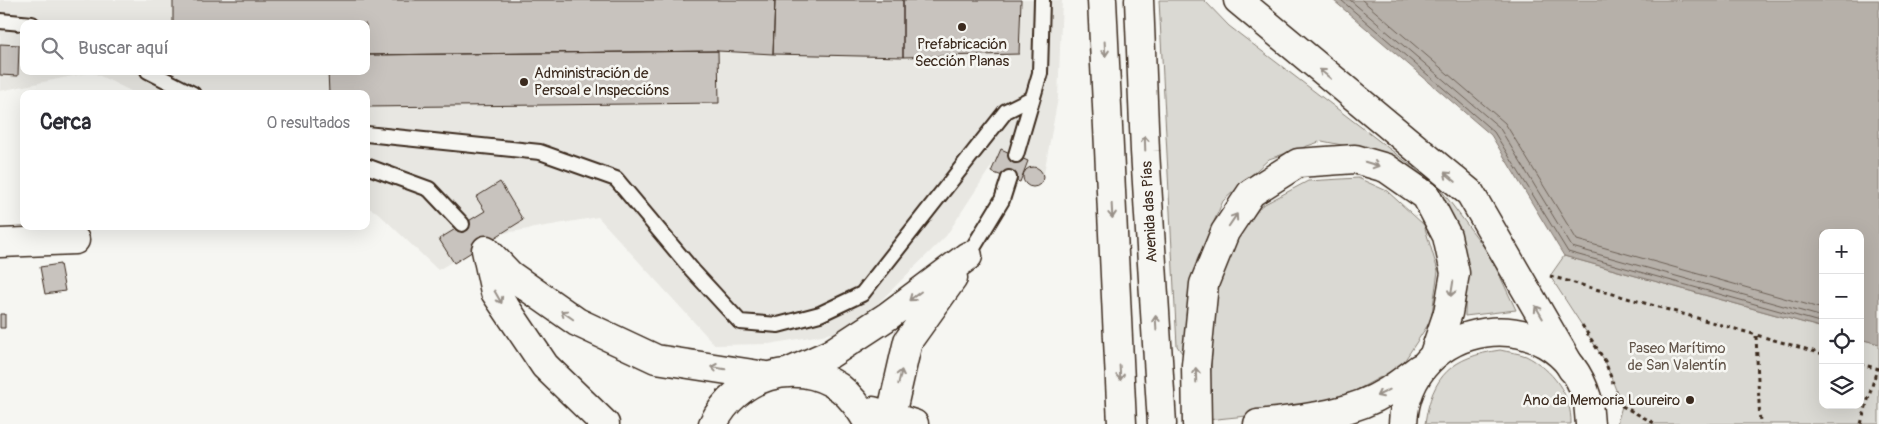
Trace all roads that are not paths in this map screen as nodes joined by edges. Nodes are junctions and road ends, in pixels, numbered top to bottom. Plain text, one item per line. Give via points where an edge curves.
1 (1042, 0) edge
2 (1102, 0) edge
3 (1139, 0) edge
4 (1238, 0) edge
5 (0, 21) edge
6 (20, 23) edge
7 (156, 75) edge
8 (185, 90) edge
9 (1032, 98) junction
10 (370, 134) edge
11 (1016, 155) dead end
12 (370, 167) edge
13 (1008, 178) dead end
14 (462, 224) dead end
15 (75, 240) dead end
16 (0, 242) edge
17 (968, 256) junction
18 (1429, 360) junction
19 (1572, 369) junction
20 (777, 374) junction
21 (884, 419) edge
22 (1122, 421) edge
23 (605, 424) edge
24 (713, 424) edge
25 (1162, 424) edge
26 (1197, 424) edge
27 (1258, 424) edge
28 (1403, 424) edge
29 (1590, 424) edge

1 - 9 lane via 1040,72
2 -> 22 main road
25 -> 3 main road, Avenida das Pías
19 -> 4 main road via 1470,193
5 - 6 lane
7 - 8 lane
9 - 10 lane via 1006,111 862,294 820,314 778,326 740,322 616,180 540,152
9 - 11 lane
12 - 14 lane via 429,189
13 - 17 lane via 1002,200
15 - 16 main road
17 -> 20 main road via 838,349
21 -> 17 main road via 908,341
18 - 19 main road via 1460,338 1491,330 1522,334 1550,347
26 -> 18 main road via 1196,365 1204,284 1224,232 1250,194 1298,163 1355,158 1386,168 1426,196 1447,236 1455,273 1448,313
18 -> 27 main road via 1388,392 1355,406 1315,417
18 - 28 main road via 1411,386
19 - 29 main road via 1586,398
20 - 21 main road via 814,376 840,388
20 -> 23 main road via 656,358 577,322 510,275 484,247 495,292 544,366
20 - 24 main road via 741,388 721,408

